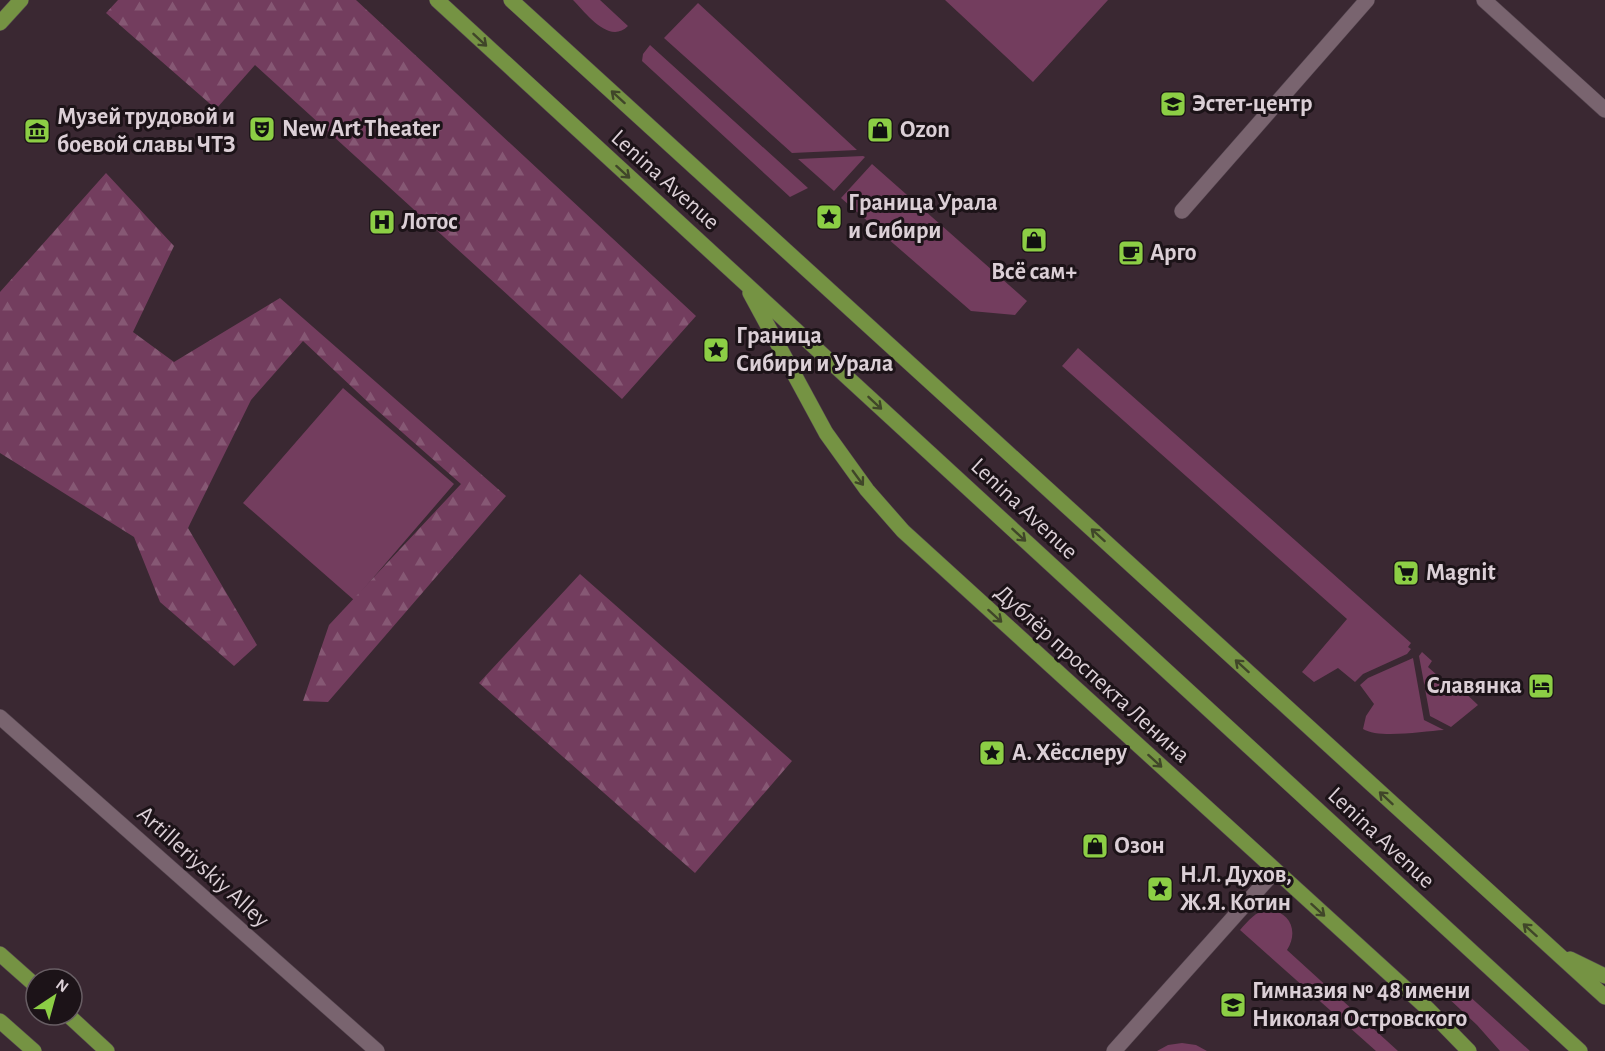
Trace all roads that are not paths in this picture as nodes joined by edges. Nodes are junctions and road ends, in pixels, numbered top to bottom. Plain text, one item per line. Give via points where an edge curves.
1 (21, 0) edge
2 (437, 0) edge
3 (511, 0) edge
4 (1367, 0) edge
5 (1484, 0) edge
6 (0, 24) edge
7 (1605, 110) edge
8 (1182, 211) dead end
9 (744, 282) junction
10 (0, 717) edge
11 (1275, 871) junction
12 (1553, 951) junction
13 (0, 954) edge
14 (24, 975) edge
15 (1605, 976) edge
16 (1605, 997) edge
17 (0, 1021) edge
18 (81, 1027) edge
19 (34, 1051) edge
20 (108, 1051) edge
21 (376, 1051) edge
22 (1114, 1051) edge
23 (1469, 1051) edge
24 (1580, 1051) edge

1 - 6 main road
2 -> 9 main road, Lenina Avenue
12 -> 3 main road, Lenina Avenue
4 - 8 street
5 - 7 street
9 -> 11 main road, Дублёр проспекта Ленина via 826,433 903,531
9 -> 24 main road, Lenina Avenue
10 - 21 street, Artilleriyskiy Alley
11 - 22 street
11 -> 23 main road, Дублёр проспекта Ленина
12 - 15 main road
12 - 16 main road, Lenina Avenue
13 - 14 main road
17 - 19 main road
18 - 20 main road

